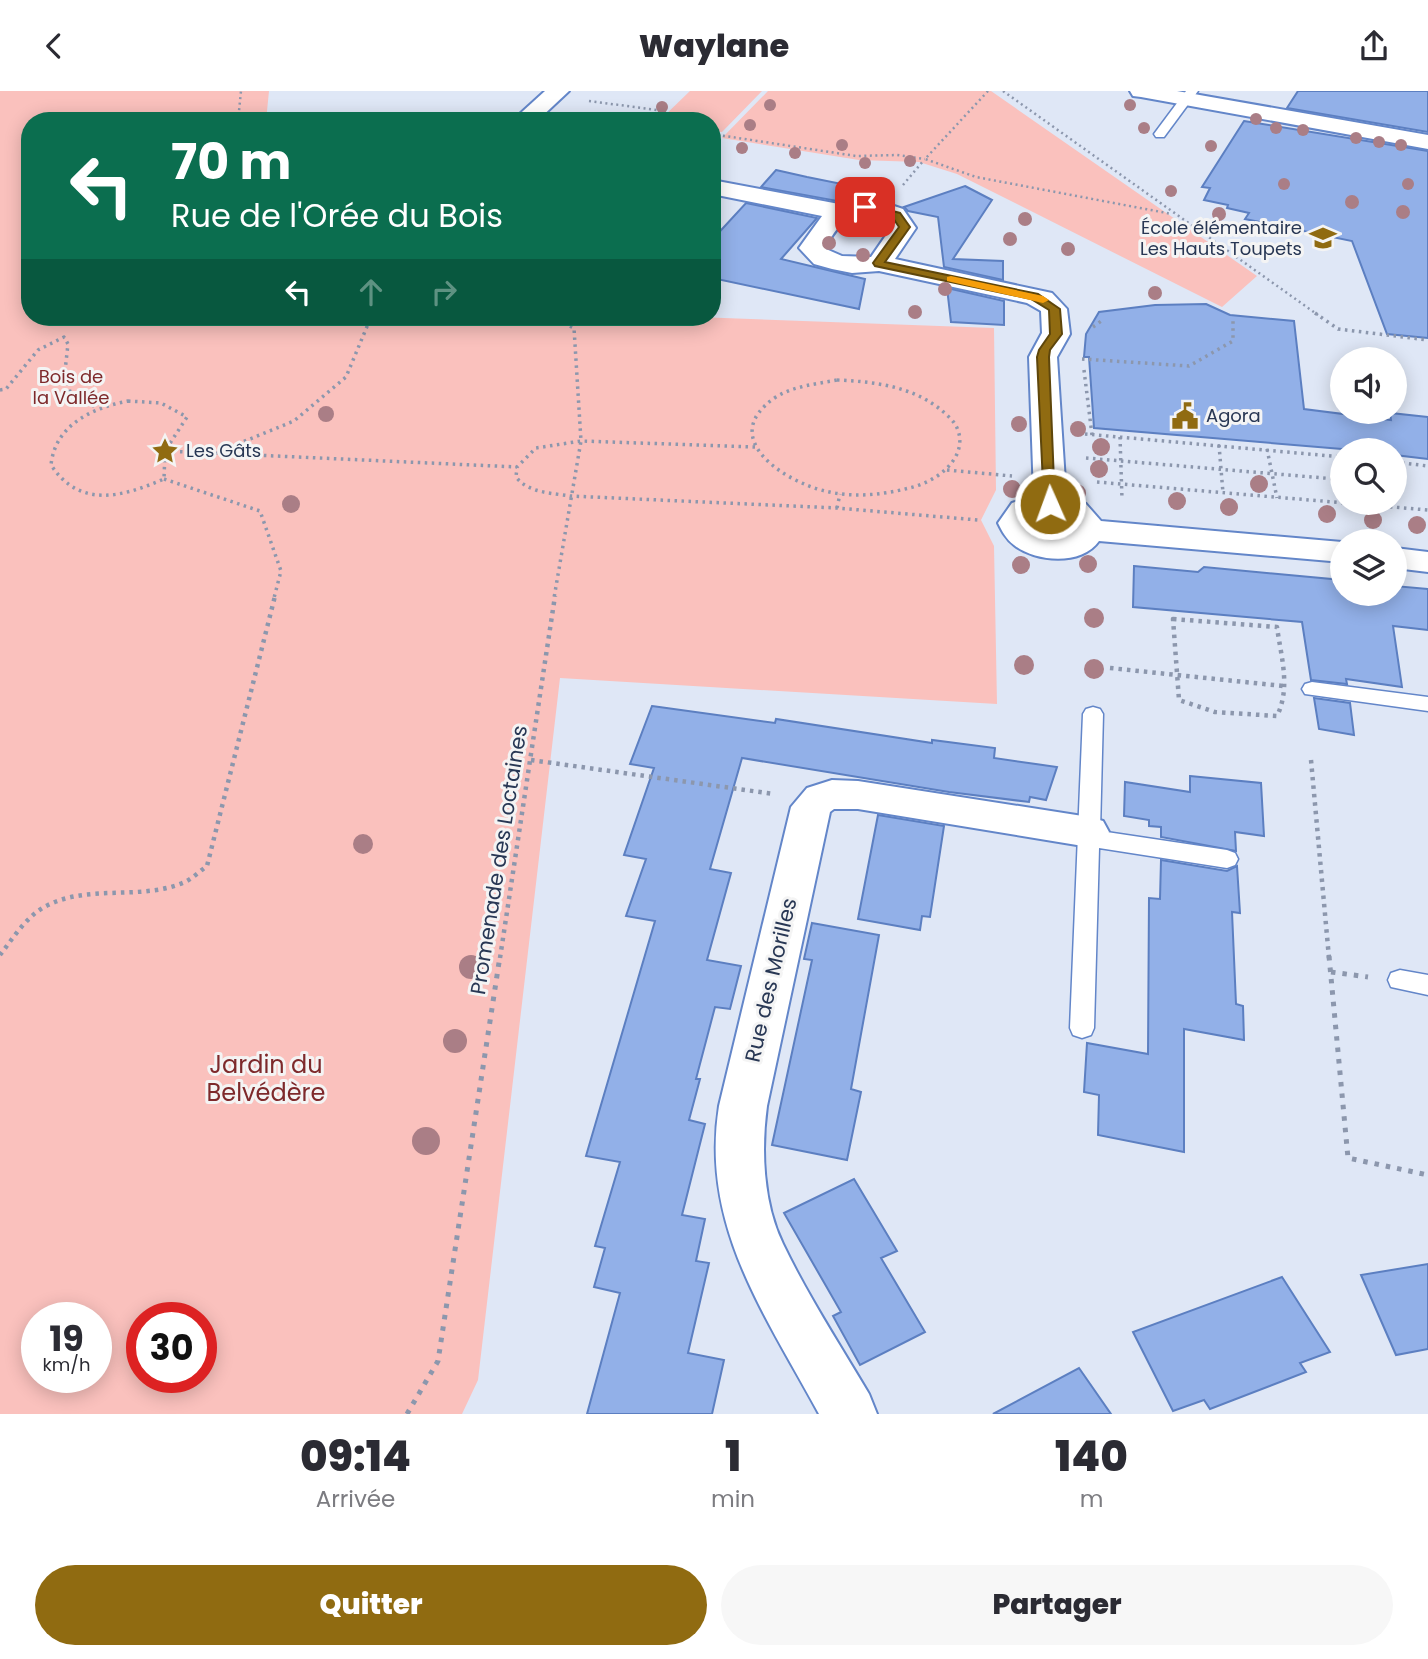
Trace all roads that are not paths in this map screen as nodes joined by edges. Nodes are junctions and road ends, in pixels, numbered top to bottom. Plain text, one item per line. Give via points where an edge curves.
1 (1141, 91) edge
2 (556, 93) edge
3 (1189, 95) edge
4 (534, 112) edge
5 (1160, 134) dead end
6 (1428, 142) edge
7 (721, 189) edge
8 (840, 212) junction
9 (879, 263) junction
10 (1050, 491) junction
11 (1088, 530) junction
12 (1330, 551) edge
13 (1407, 559) edge
14 (1428, 562) edge
15 (1312, 689) dead end
16 (1428, 704) edge
17 (1093, 714) dead end
18 (1089, 835) junction
19 (1227, 859) dead end
20 (1400, 981) dead end
21 (1428, 985) edge
22 (1082, 1028) dead end
23 (849, 1414) edge

1 - 3 street
2 - 4 street
3 - 5 lane
3 - 6 street
7 - 8 street
8 - 9 street via 870,208 900,219 902,233
8 - 9 street via 813,248 814,253 847,265
9 - 10 street via 1043,299 1054,309 1057,328 1043,357
10 - 11 street via 1086,521
10 - 11 street via 1039,504 1021,510 1014,523 1019,534 1052,548 1077,544
11 - 12 street
13 - 14 street
15 - 16 lane
17 - 18 lane
18 - 19 lane
18 - 22 lane
18 - 23 street, Rue des Morilles via 858,795 816,799 806,819 743,1106 740,1158 746,1207 759,1251
20 - 21 lane

